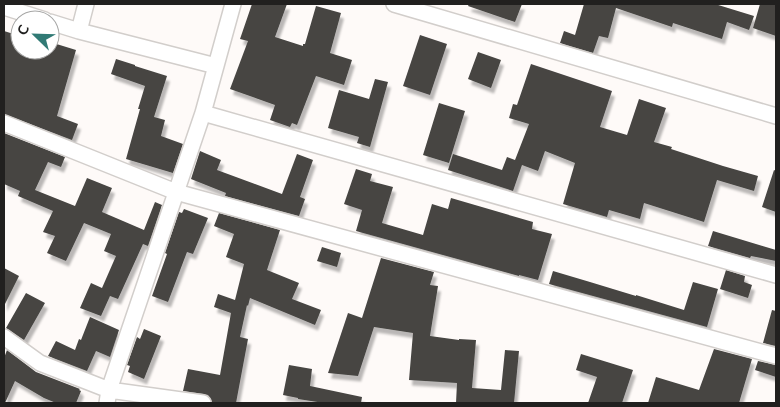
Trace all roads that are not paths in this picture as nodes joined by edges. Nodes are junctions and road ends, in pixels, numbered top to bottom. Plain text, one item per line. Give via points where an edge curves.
1 (86, 4) edge
2 (233, 4) edge
3 (394, 4) edge
4 (60, 25) edge
5 (79, 31) junction
6 (216, 66) junction
7 (203, 113) junction
8 (776, 116) edge
9 (4, 124) edge
10 (176, 192) junction
11 (776, 275) edge
12 (4, 336) edge
13 (776, 356) edge
14 (108, 397) edge
15 (203, 403) edge

1 - 5 street
2 - 6 street
3 - 8 street
4 - 5 street
5 - 6 street
6 - 7 street
7 - 10 street
7 - 11 street
9 - 10 street
10 - 13 street
10 - 14 street
12 - 14 street via 40,363
14 - 15 street

